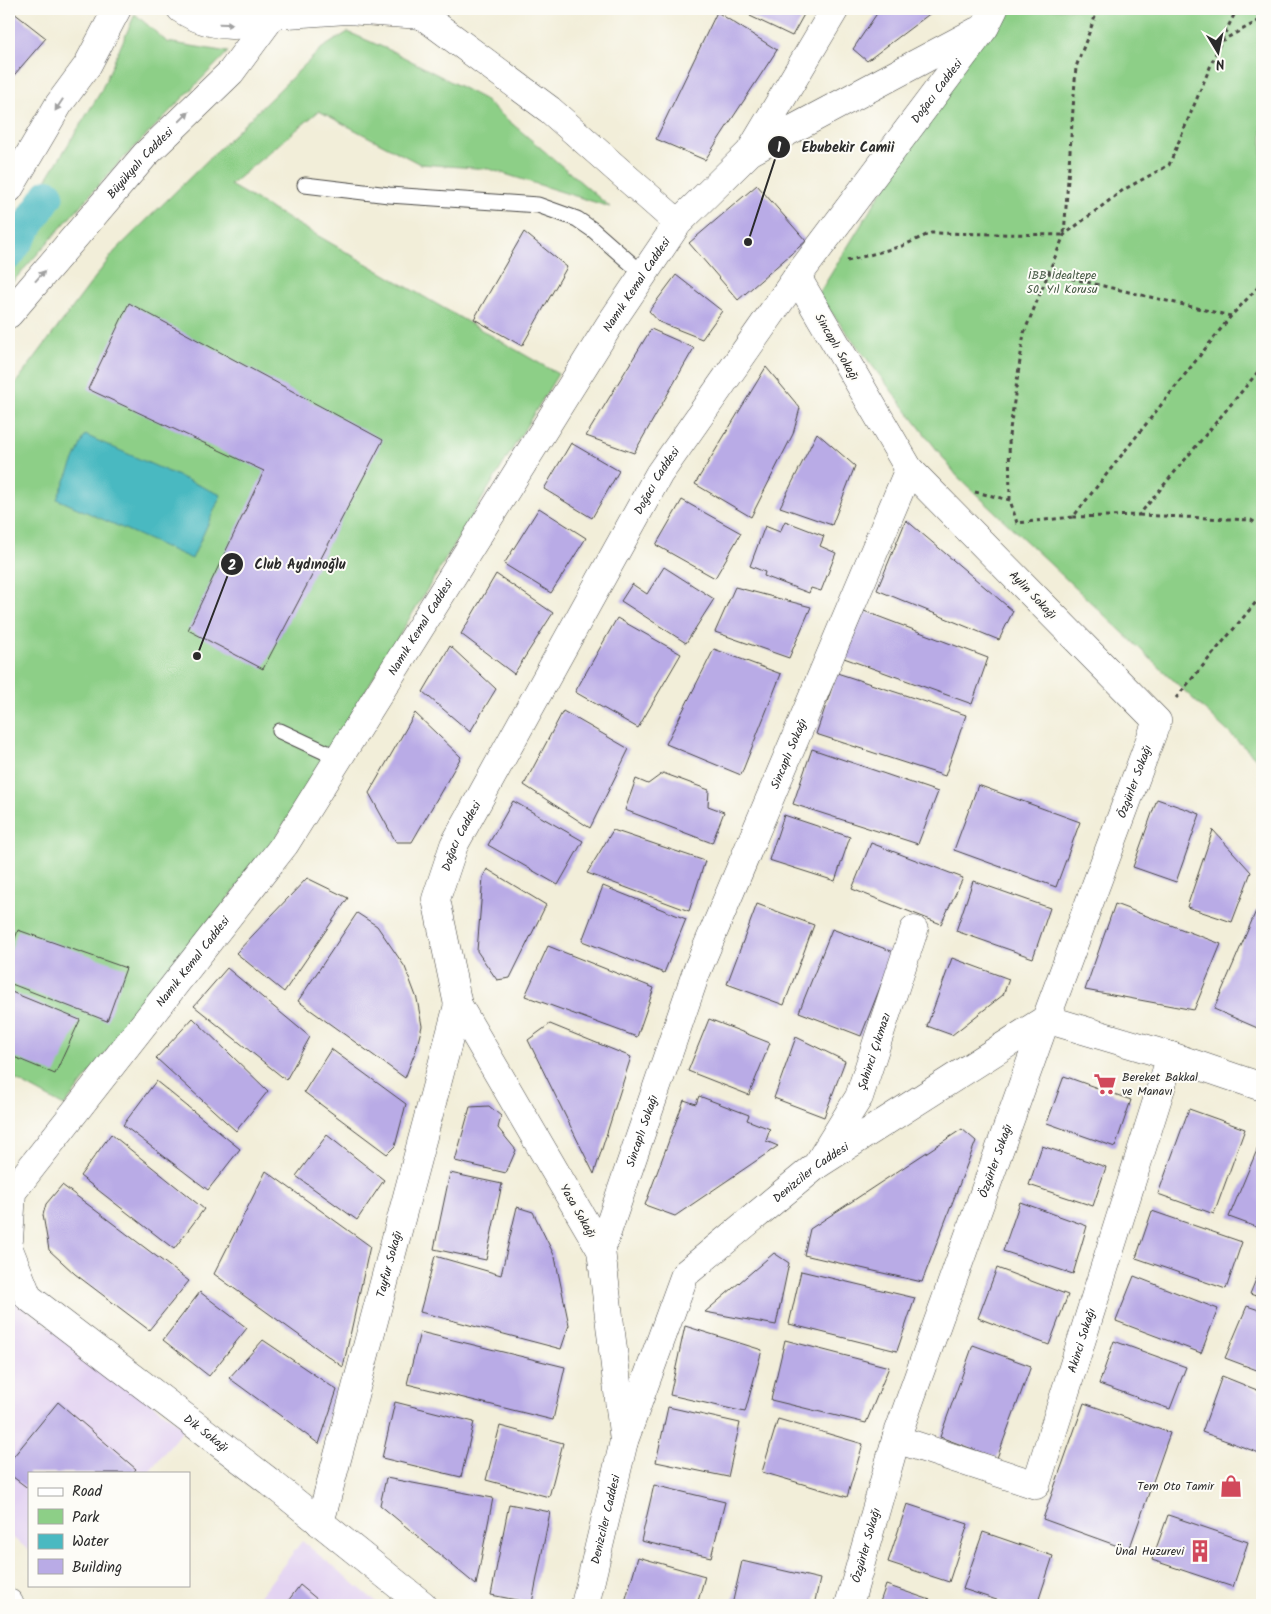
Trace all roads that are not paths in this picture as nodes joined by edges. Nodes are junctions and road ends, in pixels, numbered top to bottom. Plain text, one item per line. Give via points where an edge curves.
1 (98, 9) edge
2 (117, 9) edge
3 (181, 9) edge
4 (835, 9) edge
5 (418, 11) edge
6 (278, 12) edge
7 (990, 18) edge
8 (87, 66) junction
9 (750, 152) junction
10 (306, 185) dead end
11 (9, 189) edge
12 (678, 223) junction
13 (644, 275) junction
14 (796, 277) junction
15 (9, 314) edge
16 (909, 469) junction
17 (1156, 721) joint
18 (280, 731) dead end
19 (338, 758) junction
20 (914, 930) dead end
21 (458, 1005) junction
22 (1046, 1019) junction
23 (1171, 1056) junction
24 (1262, 1087) edge
25 (817, 1165) junction
26 (9, 1240) edge
27 (9, 1250) edge
28 (601, 1250) junction
29 (896, 1439) junction
30 (624, 1441) junction
31 (320, 1523) junction
32 (423, 1605) edge
33 (585, 1605) edge
34 (849, 1605) edge

1 - 8 main road
2 - 8 main road
3 -> 6 main road via 220,25 247,24
4 - 9 main road, Namık Kemal Caddesi
5 - 6 main road
5 - 12 main road via 550,110
15 -> 6 main road, Büyükyalı Caddesi via 145,155 231,72
7 - 9 main road
7 - 14 main road, Doğacı Caddesi
8 -> 11 main road via 59,104
9 - 12 main road, Namık Kemal Caddesi
10 - 13 lane via 538,205 577,219 594,230
12 - 13 main road, Namık Kemal Caddesi
13 - 19 main road, Namık Kemal Caddesi
14 - 16 main road, Sincaplı Sokağı
14 - 21 main road, Doğacı Caddesi via 659,474 454,844 436,899
16 - 17 main road, Aylin Sokağı
16 - 28 main road, Sincaplı Sokağı via 696,972
17 - 22 main road, Özgürler Sokağı
18 - 19 lane
19 - 26 main road, Namık Kemal Caddesi via 285,844 12,1192
20 - 25 main road, Şahinci Çıkmazı via 859,1097
21 - 28 main road, Yasa Sokağı
21 - 31 main road, Tayfur Sokağı
22 - 23 main road
22 - 25 main road, Denizciler Caddesi
22 - 29 main road, Özgürler Sokağı
23 - 24 main road
23 - 29 main road, Akinci Sokağı via 1036,1485
25 - 30 main road, Denizciler Caddesi via 685,1274
27 - 31 main road, Dik Sokağı via 28,1298
28 - 30 main road, Yasa Sokağı
29 - 34 main road, Özgürler Sokağı
30 - 33 main road, Denizciler Caddesi
31 - 32 main road, Dik Sokağı

